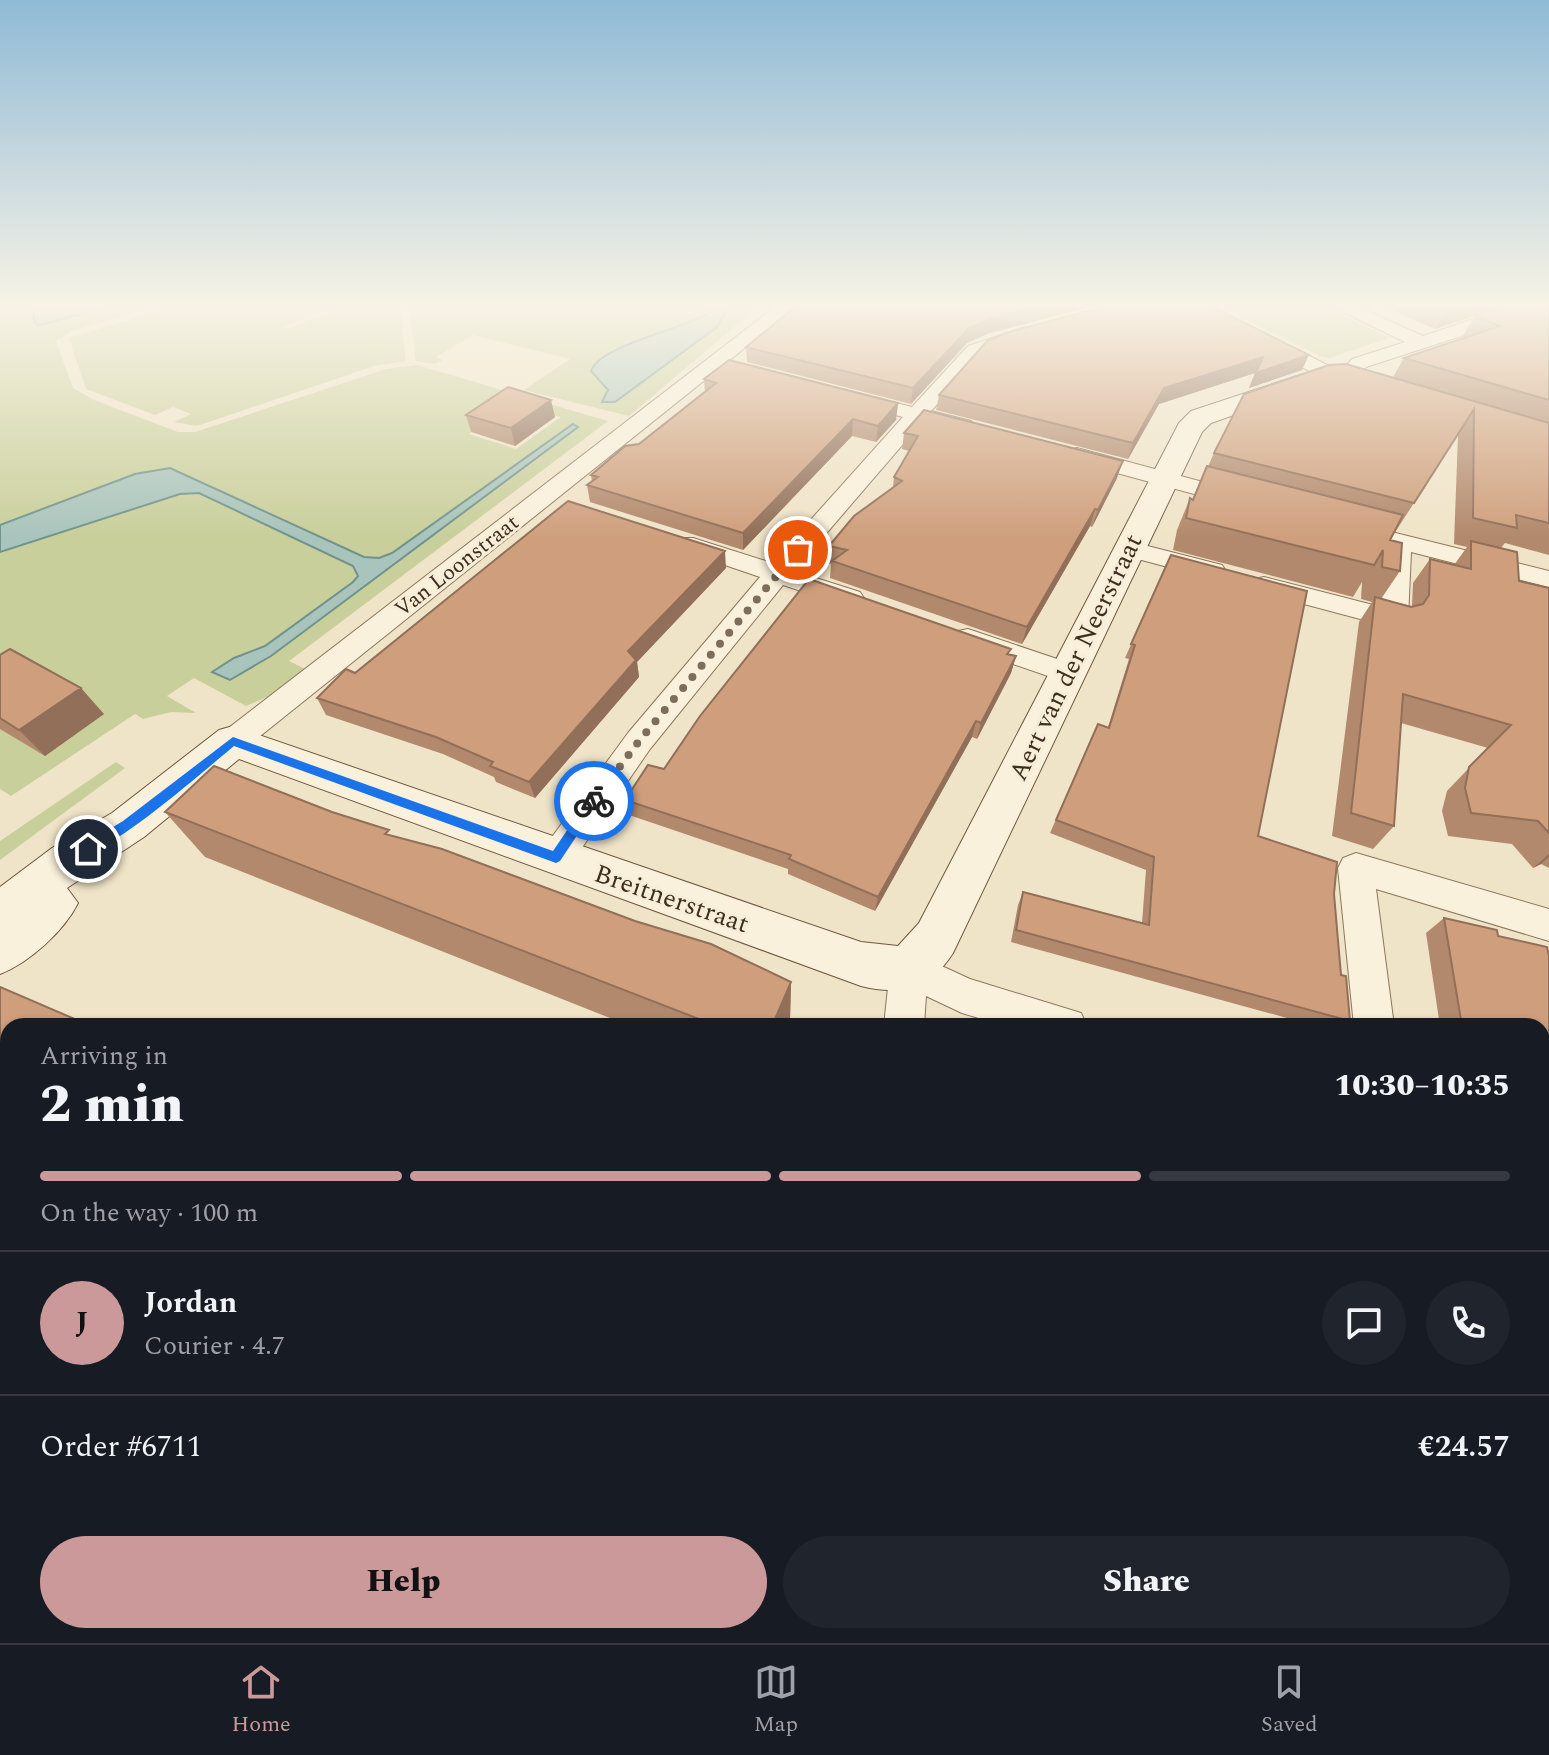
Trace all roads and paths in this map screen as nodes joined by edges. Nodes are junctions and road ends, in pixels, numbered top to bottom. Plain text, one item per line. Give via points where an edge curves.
1 (689, 384) edge
2 (944, 384) edge
3 (1298, 384) edge
4 (1363, 384) edge
5 (1378, 388) edge
6 (828, 391) edge
7 (917, 414) junction
8 (989, 433) edge
9 (1060, 450) edge
10 (1164, 478) junction
11 (542, 498) junction
12 (1267, 506) edge
13 (572, 507) edge
14 (1326, 522) edge
15 (660, 535) edge
16 (1399, 542) junction
17 (1128, 549) junction
18 (778, 573) junction
19 (1549, 579) edge
20 (879, 608) edge
21 (937, 628) edge
22 (1068, 673) junction
23 (233, 741) junction
24 (128, 825) junction
25 (556, 858) junction
26 (0, 914) edge
27 (1549, 925) edge
28 (0, 952) edge
29 (909, 968) junction
30 (905, 1018) edge
31 (1040, 1018) edge
32 (1373, 1018) edge

1 - 11 street, Van Loonstraat
2 - 7 street
3 - 10 street, Aert van der Neerstraat via 1201,417 1189,429
4 - 5 street
6 - 7 street
7 - 8 street
7 - 18 street
9 - 10 street
10 - 12 street
10 - 17 street, Aert van der Neerstraat
11 - 13 street
11 - 23 street, Van Loonstraat
14 - 16 street
15 - 18 street
16 - 17 street via 1394,619
16 - 19 street
17 - 22 street, Aert van der Neerstraat
18 - 20 street
18 - 25 street via 639,741
21 - 22 street
22 - 29 street, Aert van der Neerstraat via 936,938 926,956
23 - 24 street, Van Loonstraat
23 - 25 street, Breitnerstraat
24 - 26 street, Van Loonstraat via 68,861
24 - 28 street, Van Loonstraat via 83,876
25 - 29 street, Breitnerstraat via 861,964 884,970
27 - 32 street via 1356,868
29 - 30 street
29 - 31 street, Breitnerstraat via 962,995

